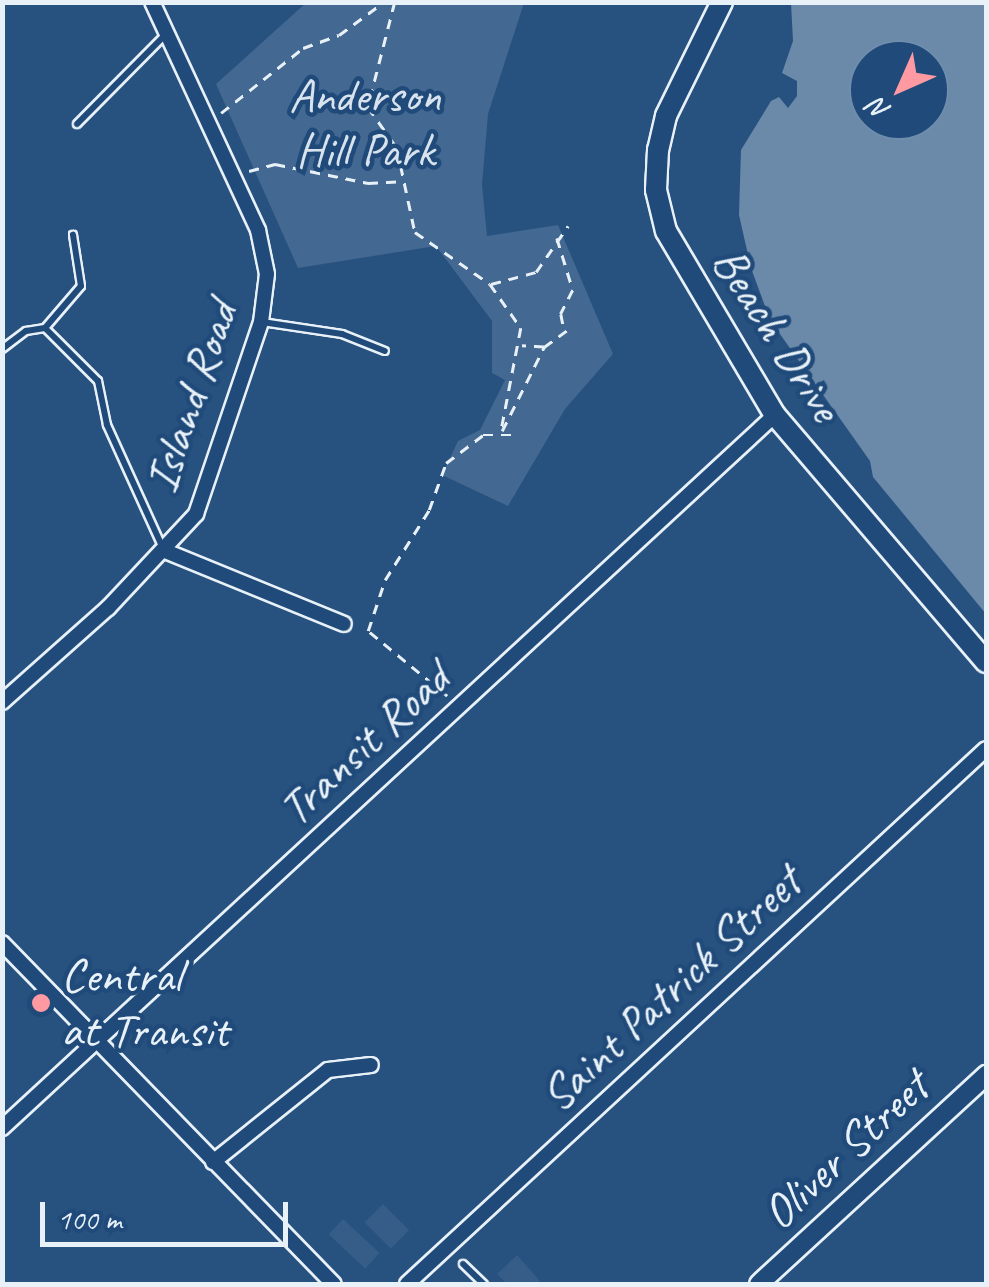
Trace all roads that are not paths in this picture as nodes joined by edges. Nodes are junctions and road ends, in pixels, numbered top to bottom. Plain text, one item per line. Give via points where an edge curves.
1 (152, 2) edge
2 (722, 2) edge
3 (168, 32) junction
4 (77, 124) dead end
5 (73, 235) dead end
6 (261, 322) junction
7 (45, 328) junction
8 (2, 349) edge
9 (385, 351) dead end
10 (774, 414) junction
11 (166, 551) junction
12 (344, 624) dead end
13 (986, 662) edge
14 (2, 702) edge
15 (986, 749) edge
16 (2, 943) edge
17 (94, 1044) junction
18 (371, 1065) dead end
19 (986, 1075) edge
20 (2, 1128) edge
21 (213, 1162) junction
22 (464, 1264) dead end
23 (334, 1284) edge
24 (407, 1284) edge
25 (484, 1284) edge
26 (759, 1284) edge

1 - 3 street, Island Road
2 - 10 main road, Beach Drive via 666,116 656,190 688,276
3 - 4 lane
3 - 6 street, Island Road via 264,252
5 - 7 lane via 82,286
6 - 9 lane via 342,334
6 - 11 street, Island Road via 196,514
7 - 8 lane
7 - 11 lane via 98,380 107,425
10 - 13 main road, Beach Drive
10 - 17 street, Transit Road
11 - 12 street
11 - 14 street, Island Road
15 - 24 street, Saint Patrick Street
16 - 17 street
17 - 20 street, Transit Road
17 - 21 street
18 - 21 street via 328,1070
19 - 26 street, Oliver Street
21 - 23 street
22 - 25 lane

